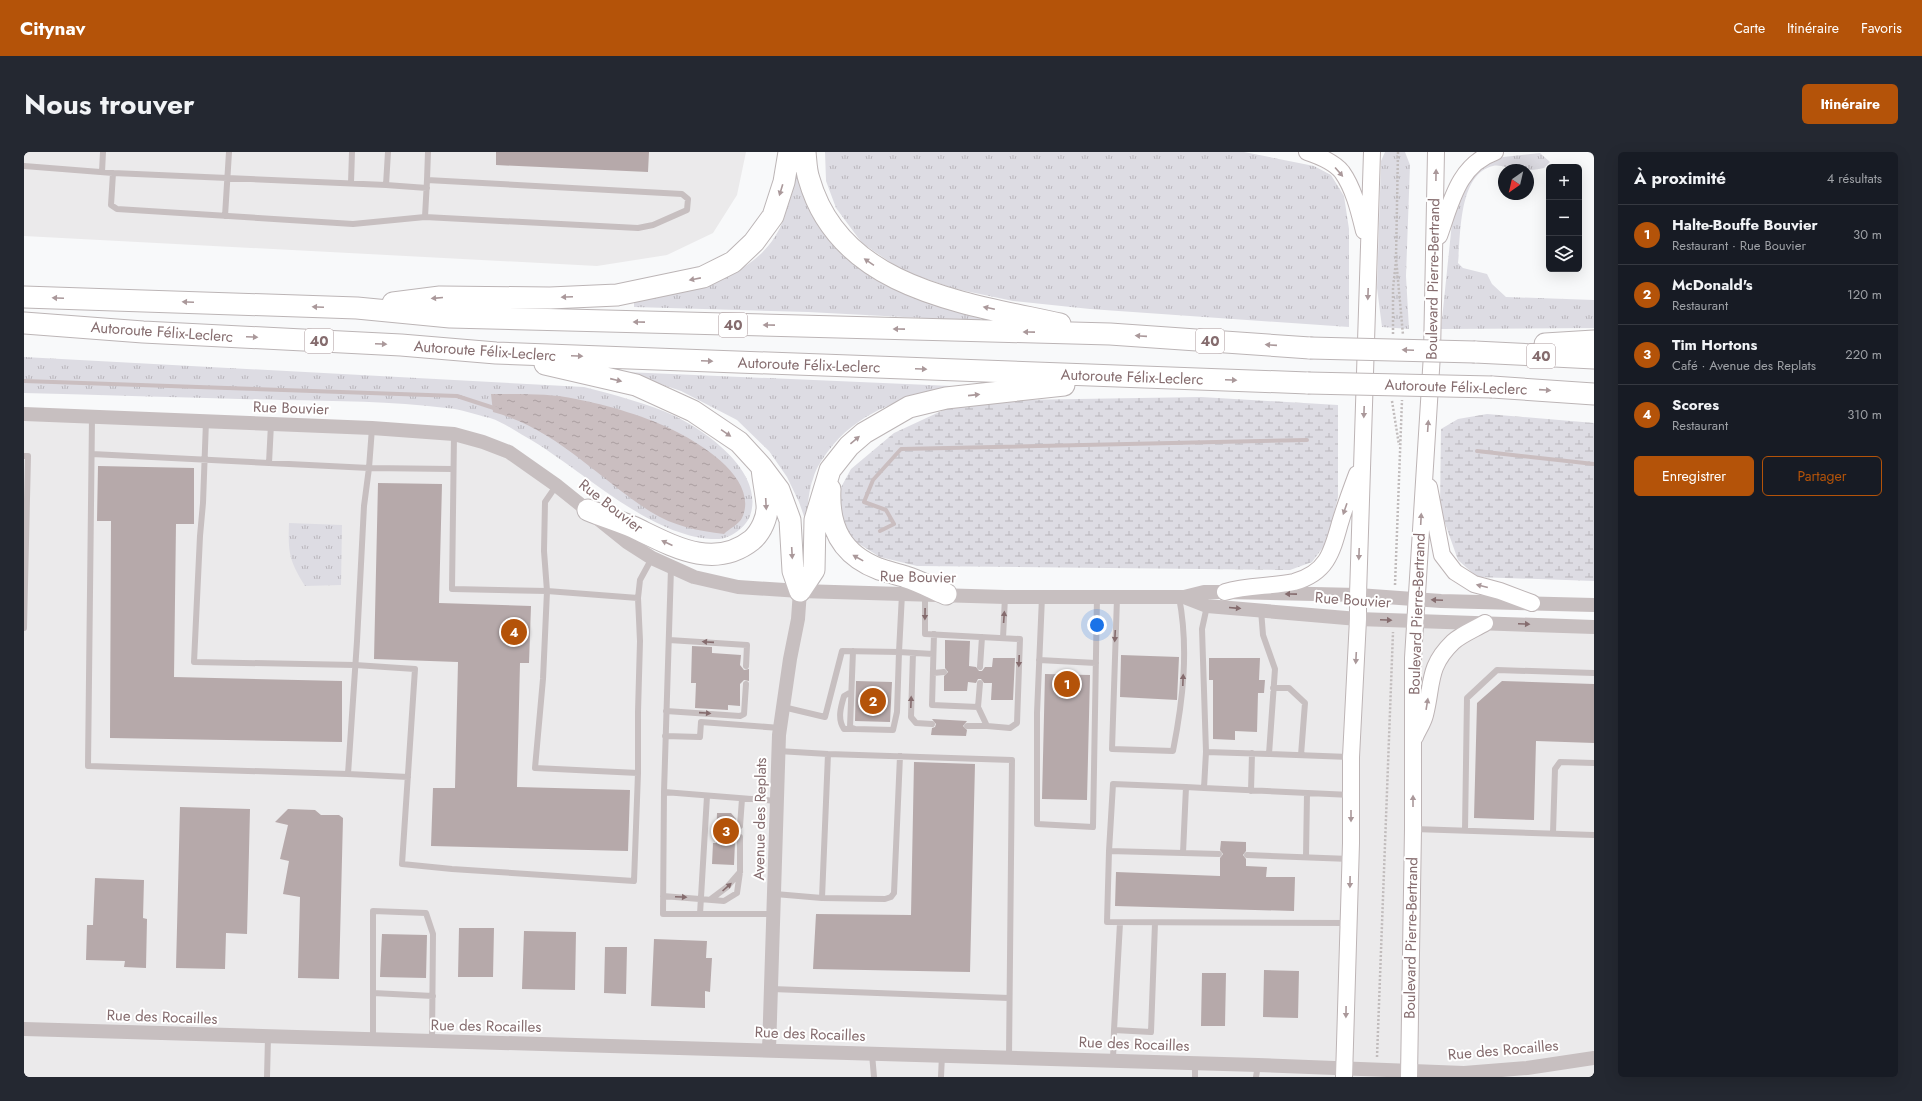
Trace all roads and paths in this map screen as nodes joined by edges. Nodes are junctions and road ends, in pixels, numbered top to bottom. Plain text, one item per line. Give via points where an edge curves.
1 (103, 152) edge
2 (229, 152) edge
3 (352, 152) edge
4 (388, 152) edge
5 (428, 152) edge
6 (789, 152) edge
7 (805, 152) edge
8 (1307, 152) edge
9 (1372, 152) edge
10 (1398, 152) edge
11 (1436, 152) edge
12 (1495, 152) edge
13 (24, 166) edge
14 (102, 172) junction
15 (113, 173) junction
16 (228, 178) junction
17 (427, 180) junction
18 (351, 183) junction
19 (386, 185) junction
20 (427, 188) junction
21 (225, 216) junction
22 (425, 217) junction
23 (1434, 251) junction
24 (1369, 256) junction
25 (1396, 258) dead end
26 (24, 296) edge
27 (357, 308) junction
28 (24, 323) edge
29 (143, 332) junction
30 (24, 333) edge
31 (1110, 334) junction
32 (1594, 341) edge
33 (496, 353) junction
34 (1481, 353) junction
35 (1594, 358) edge
36 (1164, 378) junction
37 (1593, 394) edge
38 (24, 414) edge
39 (92, 416) junction
40 (206, 421) junction
41 (271, 424) junction
42 (372, 428) junction
43 (454, 434) junction
44 (1400, 447) dead end
45 (92, 454) junction
46 (24, 456) edge
47 (1362, 459) junction
48 (204, 460) junction
49 (269, 463) junction
50 (1425, 465) junction
51 (761, 466) junction
52 (369, 468) junction
53 (452, 469) junction
54 (830, 470) junction
55 (556, 486) junction
56 (588, 510) junction
57 (652, 558) junction
58 (671, 568) junction
59 (1395, 586) dead end
60 (547, 591) junction
61 (800, 592) junction
62 (1225, 592) junction
63 (902, 594) junction
64 (936, 594) junction
65 (1358, 595) junction
66 (1005, 596) junction
67 (1042, 597) junction
68 (1097, 597) junction
69 (1181, 597) junction
70 (638, 598) junction
71 (1117, 598) junction
72 (1417, 600) junction
73 (1532, 603) junction
74 (1594, 605) edge
75 (1207, 606) junction
76 (1261, 610) junction
77 (1358, 619) junction
78 (1414, 621) junction
79 (1485, 623) junction
80 (1594, 627) edge
81 (24, 628) edge
82 (1394, 628) dead end
83 (934, 634) junction
84 (982, 637) junction
85 (1003, 638) junction
86 (669, 640) junction
87 (853, 651) junction
88 (899, 652) junction
89 (913, 653) junction
90 (934, 654) junction
91 (1039, 660) junction
92 (1096, 663) junction
93 (355, 665) junction
94 (746, 666) dead end
95 (980, 667) dead end
96 (944, 672) dead end
97 (933, 673) junction
98 (1594, 673) edge
99 (980, 683) dead end
100 (746, 684) dead end
101 (1273, 688) junction
102 (851, 692) junction
103 (978, 707) junction
104 (783, 708) junction
105 (666, 711) junction
106 (932, 724) dead end
107 (967, 726) dead end
108 (987, 726) junction
109 (780, 728) junction
110 (855, 729) junction
111 (665, 736) junction
112 (1413, 741) junction
113 (778, 751) junction
114 (1206, 752) junction
115 (828, 754) junction
116 (1252, 754) junction
117 (1269, 754) junction
118 (1301, 755) junction
119 (900, 756) junction
120 (1351, 757) junction
121 (1594, 763) edge
122 (638, 773) junction
123 (348, 774) junction
124 (408, 777) junction
125 (1186, 787) junction
126 (1204, 788) junction
127 (1251, 791) junction
128 (664, 792) junction
129 (1307, 793) junction
130 (1351, 795) junction
131 (707, 796) junction
132 (742, 799) junction
133 (777, 801) junction
134 (740, 826) dead end
135 (1413, 829) junction
136 (1465, 830) junction
137 (1553, 833) junction
138 (1594, 835) edge
139 (740, 837) dead end
140 (1109, 851) junction
141 (1182, 853) junction
142 (1219, 854) dead end
143 (1247, 854) dead end
144 (1306, 857) junction
145 (1350, 859) junction
146 (740, 872) junction
147 (775, 894) junction
148 (663, 896) junction
149 (700, 898) junction
150 (822, 898) junction
151 (711, 899) junction
152 (700, 914) junction
153 (774, 914) junction
154 (1120, 923) junction
155 (1155, 923) junction
156 (1349, 923) junction
157 (772, 990) junction
158 (373, 993) junction
159 (433, 996) junction
160 (1009, 998) junction
161 (24, 1029) edge
162 (1114, 1030) junction
163 (268, 1037) junction
164 (373, 1040) junction
165 (432, 1041) junction
166 (769, 1050) junction
167 (872, 1054) junction
168 (1377, 1054) dead end
169 (942, 1055) junction
170 (1009, 1057) junction
171 (1594, 1058) edge
172 (1113, 1060) junction
173 (1195, 1063) junction
174 (1257, 1071) edge
175 (1345, 1072) edge
176 (1409, 1074) edge
177 (267, 1077) edge
178 (874, 1077) edge
179 (941, 1077) edge
180 (1194, 1077) edge

1 - 14 lane
2 - 16 lane
3 - 18 lane
4 - 19 lane
5 - 17 lane
6 -> 27 highway via 784,182 773,216 754,242 733,262 703,277 617,294 550,298 440,297
31 -> 7 highway via 952,300 916,288 880,270 838,237 820,208 808,178
8 -> 24 main road via 1324,158 1341,172 1358,206
9 - 24 main road
10 - 25 path
23 -> 11 main road, Boulevard Pierre-Bertrand
12 - 23 main road via 1486,155 1466,170 1454,192
13 - 14 lane
14 - 15 lane
15 - 16 lane
15 - 21 lane via 111,205 117,210
16 - 18 lane
16 - 21 lane
17 - 20 lane
17 - 22 lane via 682,194 688,199 687,210 653,225 638,228
18 - 19 lane
19 - 20 lane
20 - 22 lane
21 - 22 lane via 353,224
50 -> 23 main road, Boulevard Pierre-Bertrand via 1432,354
24 -> 47 main road
27 -> 26 highway, Autoroute Félix-Leclerc / 40
31 -> 27 highway, Autoroute Félix-Leclerc / 40 via 450,317
28 - 29 highway, Autoroute Félix-Leclerc / 40
29 - 30 highway
29 -> 33 highway, Autoroute Félix-Leclerc / 40 via 400,345
34 -> 31 highway, Autoroute Félix-Leclerc / 40, bridge via 1310,348
32 - 34 highway
33 -> 36 highway, Autoroute Félix-Leclerc / 40
33 -> 51 highway via 636,385 693,411 739,442
34 - 35 highway, Autoroute Félix-Leclerc / 40
36 -> 37 highway, Autoroute Félix-Leclerc / 40, bridge via 1492,387
54 -> 36 highway via 849,446 864,433 910,407 946,398 1040,387
38 - 39 street, Rue Bouvier
39 - 40 street, Rue Bouvier
39 - 45 lane
40 - 41 street, Rue Bouvier
40 - 48 lane
41 - 42 street, Rue Bouvier
41 - 49 lane
42 - 43 street, Rue Bouvier
42 - 52 lane
43 - 53 lane
43 - 55 street, Rue Bouvier via 509,452
44 - 59 path
45 - 48 lane
45 - 123 lane via 88,766
46 - 81 lane via 28,456
47 -> 62 main road via 1334,547 1322,567 1293,582 1238,588
47 -> 65 main road
48 - 49 lane
48 - 93 lane via 194,662
49 - 52 lane
72 -> 50 main road, Boulevard Pierre-Bertrand
73 -> 50 main road via 1500,590 1474,584 1454,572 1442,555
51 -> 56 highway via 767,505 765,521 755,537 742,548 728,553 697,553 673,546
51 -> 61 highway via 778,490 790,520 793,571
52 - 53 lane
52 - 93 lane via 364,506
53 - 60 lane via 452,589
54 - 61 highway via 815,520 814,570
64 -> 54 highway via 906,577 878,568 853,555 846,548 831,517
55 - 56 street, Rue Bouvier
55 - 60 lane via 544,502
56 - 57 street, Rue Bouvier
57 - 58 street, Rue Bouvier
57 - 70 lane via 640,580
58 - 61 street, Rue Bouvier via 724,585
58 - 86 lane
60 - 70 lane
60 - 122 lane via 535,768
61 - 63 street, Rue Bouvier
61 - 104 street, Avenue des Replats
65 -> 62 street, Rue Bouvier
62 - 69 street, Rue Bouvier via 1204,592
63 - 64 street, Rue Bouvier
63 - 88 lane
64 - 66 street, Rue Bouvier
64 -> 83 lane via 924,634
65 - 72 street, Rue Bouvier
65 - 77 main road
66 - 67 street, Rue Bouvier
85 -> 66 lane
67 - 68 street, Rue Bouvier
67 - 91 lane
68 - 71 street, Rue Bouvier
68 - 92 lane
69 - 71 street, Rue Bouvier
71 -> 69 lane via 1112,748 1173,751 1182,704 1184,624
69 - 75 street, Rue Bouvier
70 - 122 lane
73 -> 72 street, Rue Bouvier
72 - 78 main road, Boulevard Pierre-Bertrand
73 - 74 street, Rue Bouvier
75 -> 76 street, Rue Bouvier
75 - 114 lane via 1202,629
76 - 77 street, Rue Bouvier
76 - 101 lane via 1263,635 1275,669
77 -> 78 street, Rue Bouvier
77 -> 120 main road
78 - 79 street, Rue Bouvier
78 - 112 main road, Boulevard Pierre-Bertrand
79 -> 80 street, Rue Bouvier
112 -> 79 main road via 1425,716 1434,667 1440,657 1454,641
82 - 168 path
83 - 84 lane
83 - 90 lane
84 - 85 lane
84 - 95 lane
85 -> 108 lane via 1020,639 1016,723 1010,728
94 -> 86 lane via 747,645
86 - 105 lane
87 - 88 lane
87 - 102 lane
87 - 104 lane via 842,651 825,717
88 - 89 lane
88 - 110 lane via 894,730
89 - 90 lane
106 -> 89 lane via 916,723 911,717
90 - 97 lane
91 - 92 lane
91 - 92 lane via 1037,824 1093,827
93 - 123 lane
93 - 124 lane via 415,670
96 - 97 lane
97 - 103 lane via 932,705
98 - 136 lane via 1497,670 1467,698
99 - 103 lane
105 -> 100 lane via 740,716 744,714 745,709
101 - 117 lane
101 - 118 lane via 1289,688 1305,703
102 - 110 lane via 850,727
102 - 110 lane via 844,696 840,724 844,728
103 - 108 lane
104 - 109 street, Avenue des Replats
105 - 111 lane
107 - 108 lane
109 - 111 lane via 701,722 700,738
109 - 113 street, Avenue des Replats
111 - 128 lane
135 -> 112 main road, Boulevard Pierre-Bertrand
113 - 115 lane
113 - 133 street, Avenue des Replats
114 - 116 lane
114 - 126 lane
115 - 119 lane
115 - 150 lane
116 - 117 lane
116 - 127 lane
117 - 118 lane
118 - 120 lane
119 - 150 lane via 894,893 885,899
119 - 160 lane via 1012,760
120 - 130 main road
121 - 137 lane via 1560,762 1555,770
122 - 124 lane via 634,881 402,864
123 - 124 lane
125 - 126 lane
125 - 140 lane via 1113,784
125 - 141 lane
126 - 127 lane
127 - 129 lane
128 - 131 lane
128 - 148 lane
129 - 130 lane
129 - 144 lane
130 -> 145 main road
131 - 132 lane
131 - 149 lane
132 - 133 lane
132 - 134 lane
133 - 147 street, Avenue des Replats
135 - 136 lane
135 - 176 main road, Boulevard Pierre-Bertrand
136 - 137 lane
137 - 138 lane
139 - 146 lane
140 - 141 lane
140 - 154 lane via 1107,922
141 - 142 lane
143 - 144 lane
144 - 145 lane
145 -> 156 main road
151 -> 146 lane via 727,887
146 - 151 lane via 737,894 724,901
147 - 150 lane
147 - 153 street, Avenue des Replats
148 -> 149 lane
148 - 152 lane via 663,914
149 - 151 lane
149 - 152 lane
152 - 153 lane
153 - 157 street, Avenue des Replats
154 - 155 lane
154 - 162 lane
155 - 156 lane
155 - 162 lane via 1151,1032
156 -> 175 main road
157 - 160 lane
157 - 166 street, Avenue des Replats
158 - 159 lane
158 - 159 lane via 373,911 426,913 433,934
158 - 164 lane
159 - 165 lane
160 - 170 lane
161 - 163 street, Rue des Rocailles
162 - 172 lane
163 - 164 street, Rue des Rocailles
163 - 177 lane
164 - 165 street, Rue des Rocailles
165 - 166 street, Rue des Rocailles
166 - 167 street, Rue des Rocailles
167 - 169 street, Rue des Rocailles
167 - 178 lane
169 - 170 street, Rue des Rocailles
169 - 179 lane
170 - 172 street, Rue des Rocailles
171 - 176 street, Rue des Rocailles via 1527,1068
172 - 173 street, Rue des Rocailles
173 - 174 street, Rue des Rocailles
173 - 180 lane
174 - 175 street, Rue des Rocailles
175 - 176 street, Rue des Rocailles

